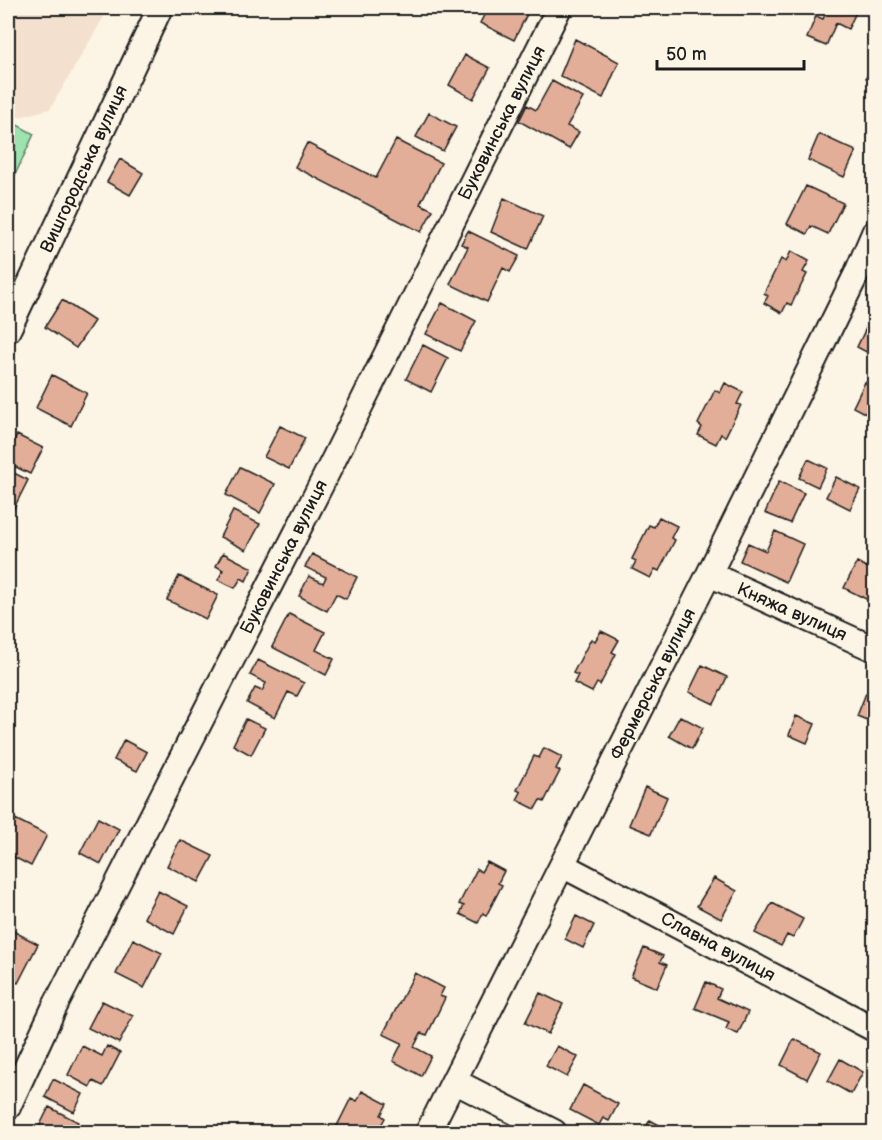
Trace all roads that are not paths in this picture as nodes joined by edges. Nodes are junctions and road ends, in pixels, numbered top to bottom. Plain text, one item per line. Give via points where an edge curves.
1 (160, 8) edge
2 (560, 8) edge
3 (874, 233) edge
4 (865, 280) edge
5 (8, 330) edge
6 (709, 574) junction
7 (874, 649) edge
8 (562, 865) junction
9 (874, 1029) edge
10 (454, 1081) junction
11 (8, 1107) edge
12 (428, 1132) edge
13 (554, 1132) edge

1 - 5 street, Вишгородська вулиця
2 - 11 street, Буковинська вулиця via 54,1008
3 - 4 street, Фермерська вулиця
4 - 6 street, Фермерська вулиця
6 - 7 street, Княжа вулиця
6 - 8 street, Фермерська вулиця
8 - 9 street, Славна вулиця
8 - 10 street, Фермерська вулиця
10 - 12 street, Фермерська вулиця
10 - 13 street

